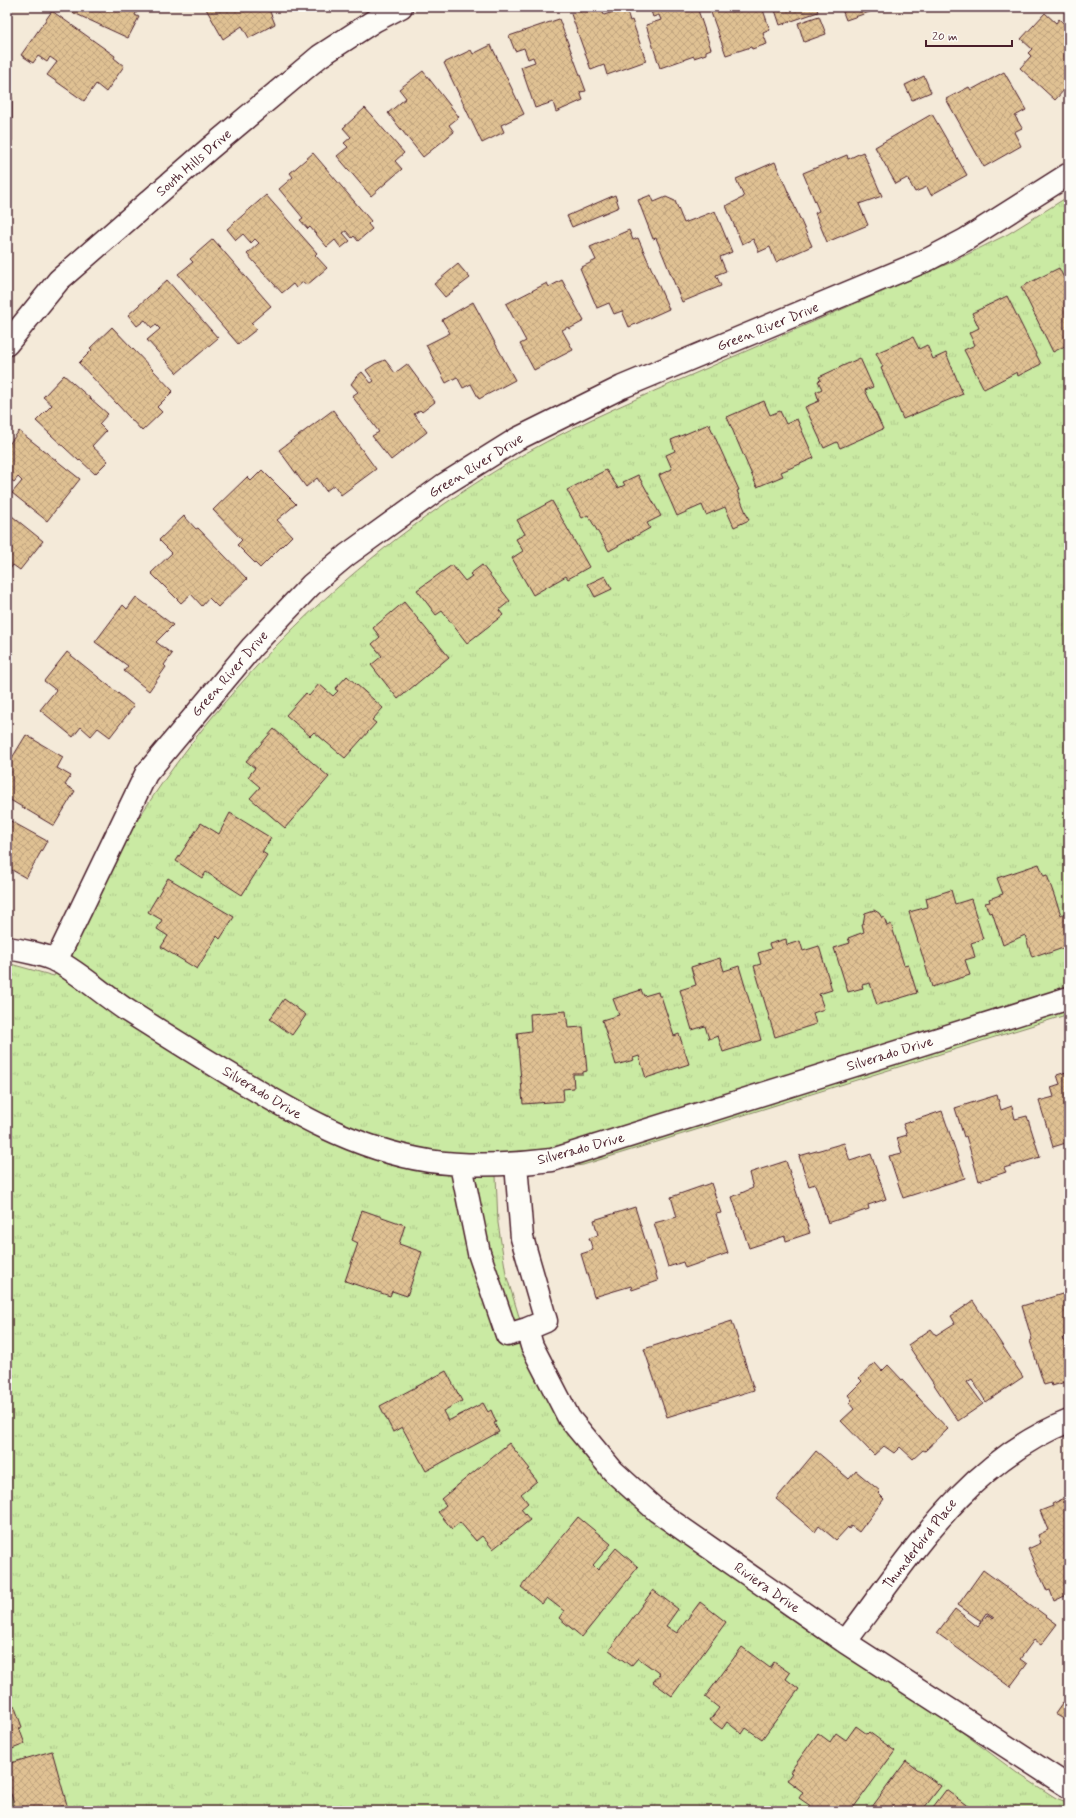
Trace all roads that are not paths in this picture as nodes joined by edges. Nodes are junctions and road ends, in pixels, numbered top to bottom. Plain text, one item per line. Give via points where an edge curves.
1 (401, 7) edge
2 (1069, 174) edge
3 (7, 344) edge
4 (7, 948) edge
5 (56, 961) junction
6 (1069, 998) edge
7 (461, 1164) junction
8 (516, 1164) junction
9 (527, 1329) junction
10 (1069, 1421) edge
11 (845, 1642) junction
12 (1069, 1787) edge

1 - 3 street, South Hills Drive via 320,56 209,149 59,280
2 - 5 street, Green River Drive via 966,240 929,259 622,387 517,439 445,484 347,555 311,586 252,647 146,774
4 - 5 street, Silverado Drive
5 - 7 street, Silverado Drive via 127,1010 283,1107 319,1126 357,1142 397,1154
6 - 8 street, Silverado Drive via 552,1160
7 - 8 street, Silverado Drive
7 - 9 street via 478,1253 507,1335
8 - 9 street via 522,1238 546,1321
9 - 11 street, Riviera Drive via 532,1346 568,1418 613,1471 657,1511
10 - 11 street, Thunderbird Place via 1013,1451 966,1489 932,1525
11 - 12 street, Riviera Drive

